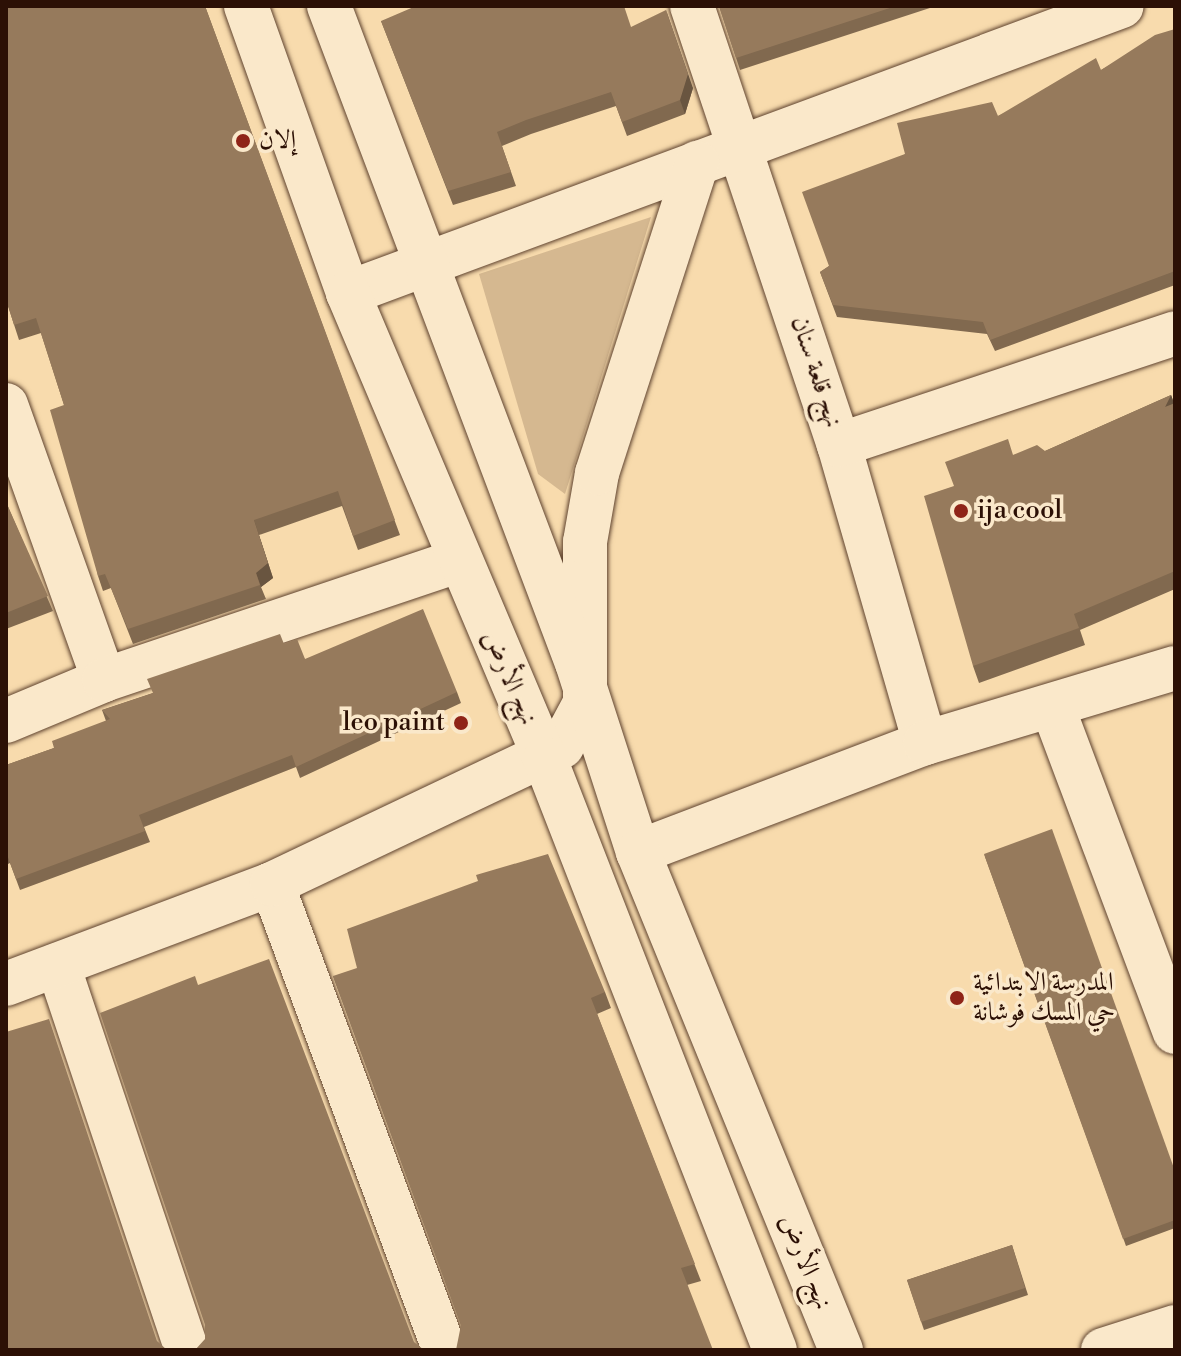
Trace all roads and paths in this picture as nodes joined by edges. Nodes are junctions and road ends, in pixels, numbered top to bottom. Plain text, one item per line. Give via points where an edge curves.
1 (246, 6) edge
2 (329, 6) edge
3 (692, 6) edge
4 (1122, 6) edge
5 (743, 146) junction
6 (697, 163) junction
7 (426, 266) junction
8 (348, 293) junction
9 (1175, 333) edge
10 (6, 405) edge
11 (839, 445) junction
12 (457, 561) junction
13 (1175, 668) edge
14 (104, 680) junction
15 (585, 703) junction
16 (1053, 708) junction
17 (6, 721) edge
18 (925, 743) junction
19 (545, 759) junction
20 (638, 852) junction
21 (272, 884) junction
22 (58, 965) junction
23 (1163, 967) edge
24 (6, 984) edge
25 (1175, 1032) edge
26 (1175, 1327) edge
27 (187, 1350) edge
28 (444, 1350) edge
29 (775, 1350) edge
30 (841, 1350) edge
31 (1103, 1350) edge

1 - 8 street, نهج الأرض
2 - 7 street, نهج الأرض
3 - 5 street, نهج قلعة سنان
4 - 5 street
5 - 6 street
5 - 11 street, نهج قلعة سنان
6 - 7 street
6 - 15 street via 597,473 585,542
7 - 8 street
7 - 15 street, نهج الأرض via 577,663
8 - 12 street, نهج الأرض
9 - 11 street
10 - 14 street
11 - 18 street, نهج قلعة سنان
12 - 14 street
12 - 19 street, نهج الأرض
13 - 16 street
14 - 17 street
15 - 19 street via 579,725
15 - 20 street, نهج الأرض
16 - 18 street
16 - 23 street
18 - 20 street
19 - 21 street
19 - 29 street, نهج الأرض
20 - 30 street, نهج الأرض
21 - 22 street
21 - 28 street
22 - 24 street
22 - 27 street
23 - 25 street
26 - 31 street

